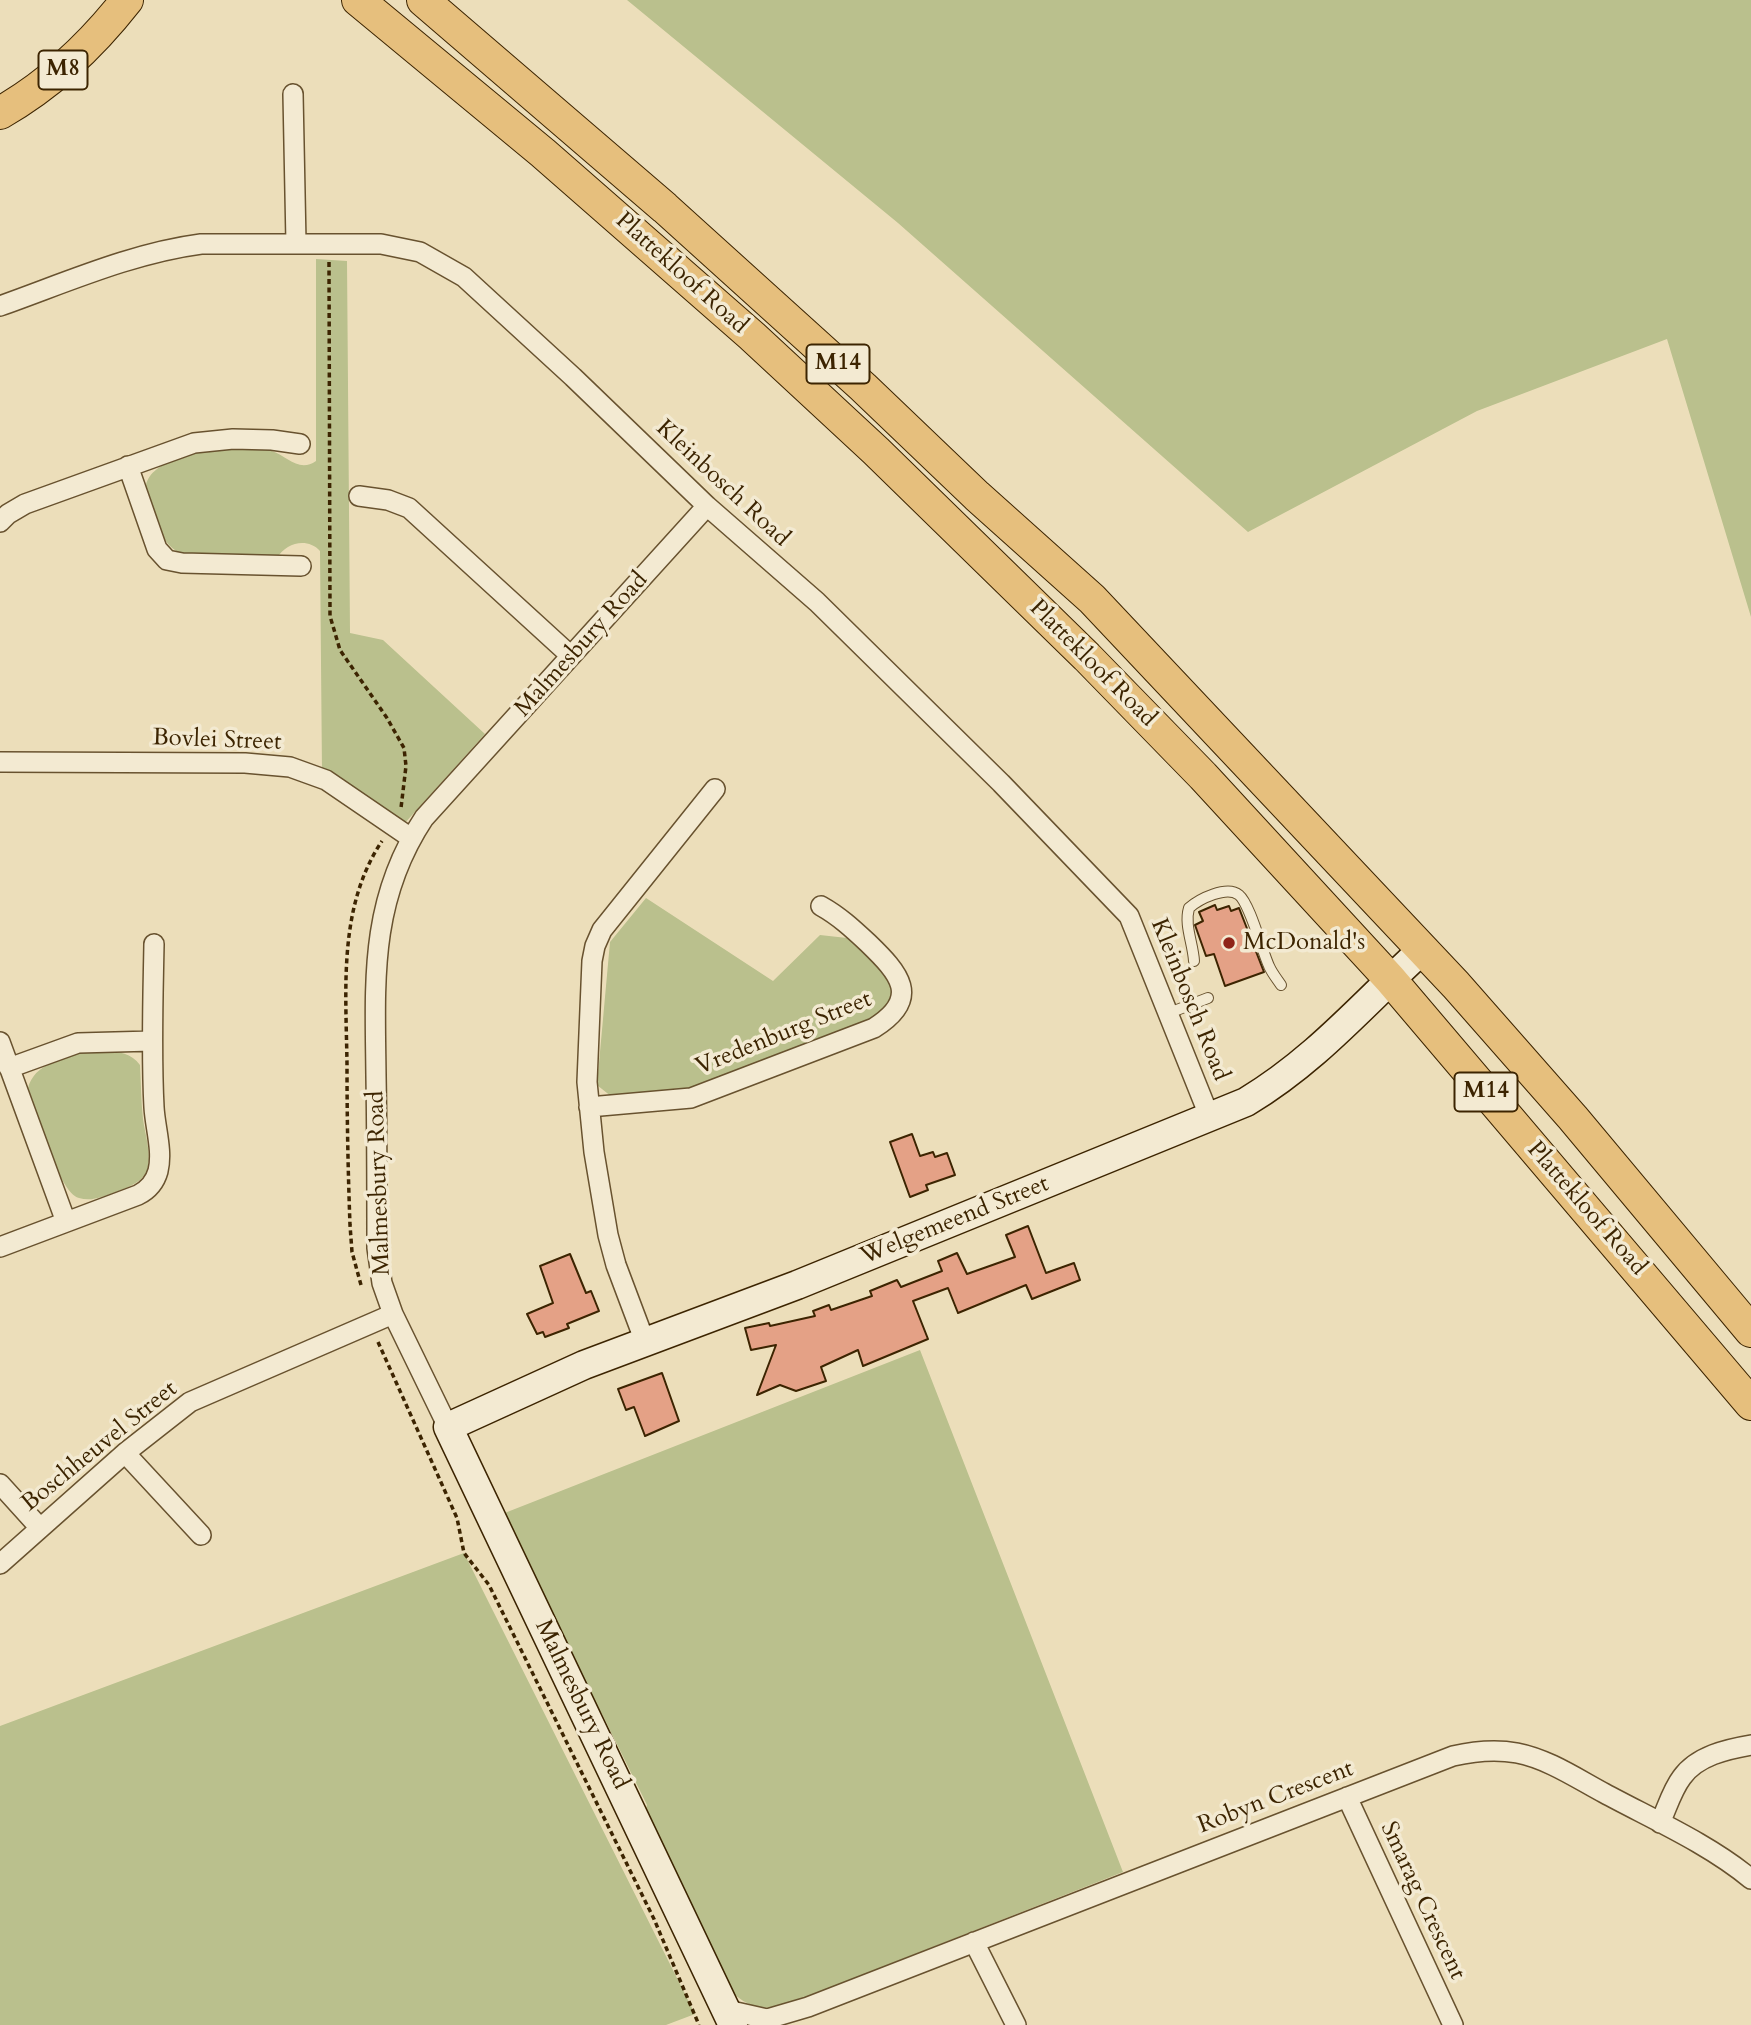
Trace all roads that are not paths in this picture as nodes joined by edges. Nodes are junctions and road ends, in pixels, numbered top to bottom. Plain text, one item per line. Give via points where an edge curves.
1 (127, 0) edge
2 (358, 0) edge
3 (423, 0) edge
4 (293, 94) dead end
5 (0, 113) edge
6 (296, 243) junction
7 (0, 306) edge
8 (300, 444) dead end
9 (128, 466) junction
10 (359, 496) dead end
11 (707, 506) junction
12 (0, 522) edge
13 (301, 566) dead end
14 (571, 656) junction
15 (0, 762) edge
16 (715, 789) dead end
17 (411, 838) junction
18 (821, 906) dead end
19 (154, 944) dead end
20 (1422, 950) junction
21 (1194, 961) dead end
22 (1390, 979) junction
23 (1281, 985) dead end
24 (1208, 998) dead end
25 (1170, 1013) junction
26 (152, 1041) junction
27 (0, 1042) edge
28 (9, 1068) junction
29 (589, 1107) junction
30 (1210, 1118) junction
31 (66, 1222) junction
32 (0, 1247) edge
33 (393, 1314) junction
34 (1751, 1331) edge
35 (645, 1342) junction
36 (1751, 1404) edge
37 (449, 1427) junction
38 (125, 1453) junction
39 (0, 1484) edge
40 (40, 1528) junction
41 (201, 1535) dead end
42 (0, 1564) edge
43 (1751, 1745) edge
44 (1346, 1797) junction
45 (1660, 1822) junction
46 (1751, 1879) edge
47 (974, 1942) junction
48 (808, 2007) junction
49 (730, 2018) edge
50 (797, 2025) edge
51 (1016, 2025) edge
52 (1453, 2025) edge

1 - 5 main road, M8 via 65,69
2 - 22 main road, Plattekloof Road / M14 via 622,221 876,451 1203,776
3 - 20 main road, Plattekloof Road / M14 via 685,226 1092,599
4 - 6 street
6 - 7 street, Kleinbosch Road via 178,247
6 - 11 street, Kleinbosch Road via 401,247 421,252 464,277
8 - 9 street via 211,440
9 - 12 street via 25,504
9 - 13 street via 157,549 167,560
10 - 14 street via 409,508
11 - 14 street, Malmesbury Road
11 - 25 street, Kleinbosch Road via 817,602 1123,909
14 - 17 street, Malmesbury Road
15 - 17 street, Bovlei Street via 290,767 326,780
16 - 29 street via 601,930 592,961
17 - 33 street, Malmesbury Road via 390,889 375,971 377,1248
18 - 29 street, Vredenburg Street via 840,916 899,977 901,996 889,1018 874,1028 691,1098
19 - 26 street
20 - 22 street, Welgemeend Street
20 - 34 main road, Plattekloof Road / M14 via 1573,1118
21 - 23 lane via 1189,908 1226,891 1236,893
22 - 30 street, Welgemeend Street via 1279,1082
22 - 36 main road, Plattekloof Road / M14
24 - 25 lane
25 - 30 street, Kleinbosch Road
26 - 28 street via 79,1043
26 - 31 street via 159,1159 152,1185 138,1195
27 - 28 street
28 - 31 street
29 - 35 street via 608,1235
30 - 35 street, Welgemeend Street
31 - 32 street
33 - 37 street, Malmesbury Road
33 - 38 street, Boschheuvel Street via 190,1402
35 - 37 street, Welgemeend Street via 584,1364
37 - 49 street, Malmesbury Road
38 - 40 street, Boschheuvel Street
38 - 41 street
39 - 40 street
40 - 42 street, Boschheuvel Street
43 - 45 street via 1725,1750 1682,1776
44 - 45 street, Robyn Crescent via 1453,1756 1502,1751 1536,1758
44 - 47 street, Robyn Crescent
44 - 52 street, Smarag Crescent
45 - 46 street, Robyn Crescent
47 - 48 street, Robyn Crescent
47 - 51 street
48 - 49 street, Robyn Crescent via 766,2019
48 - 50 street

